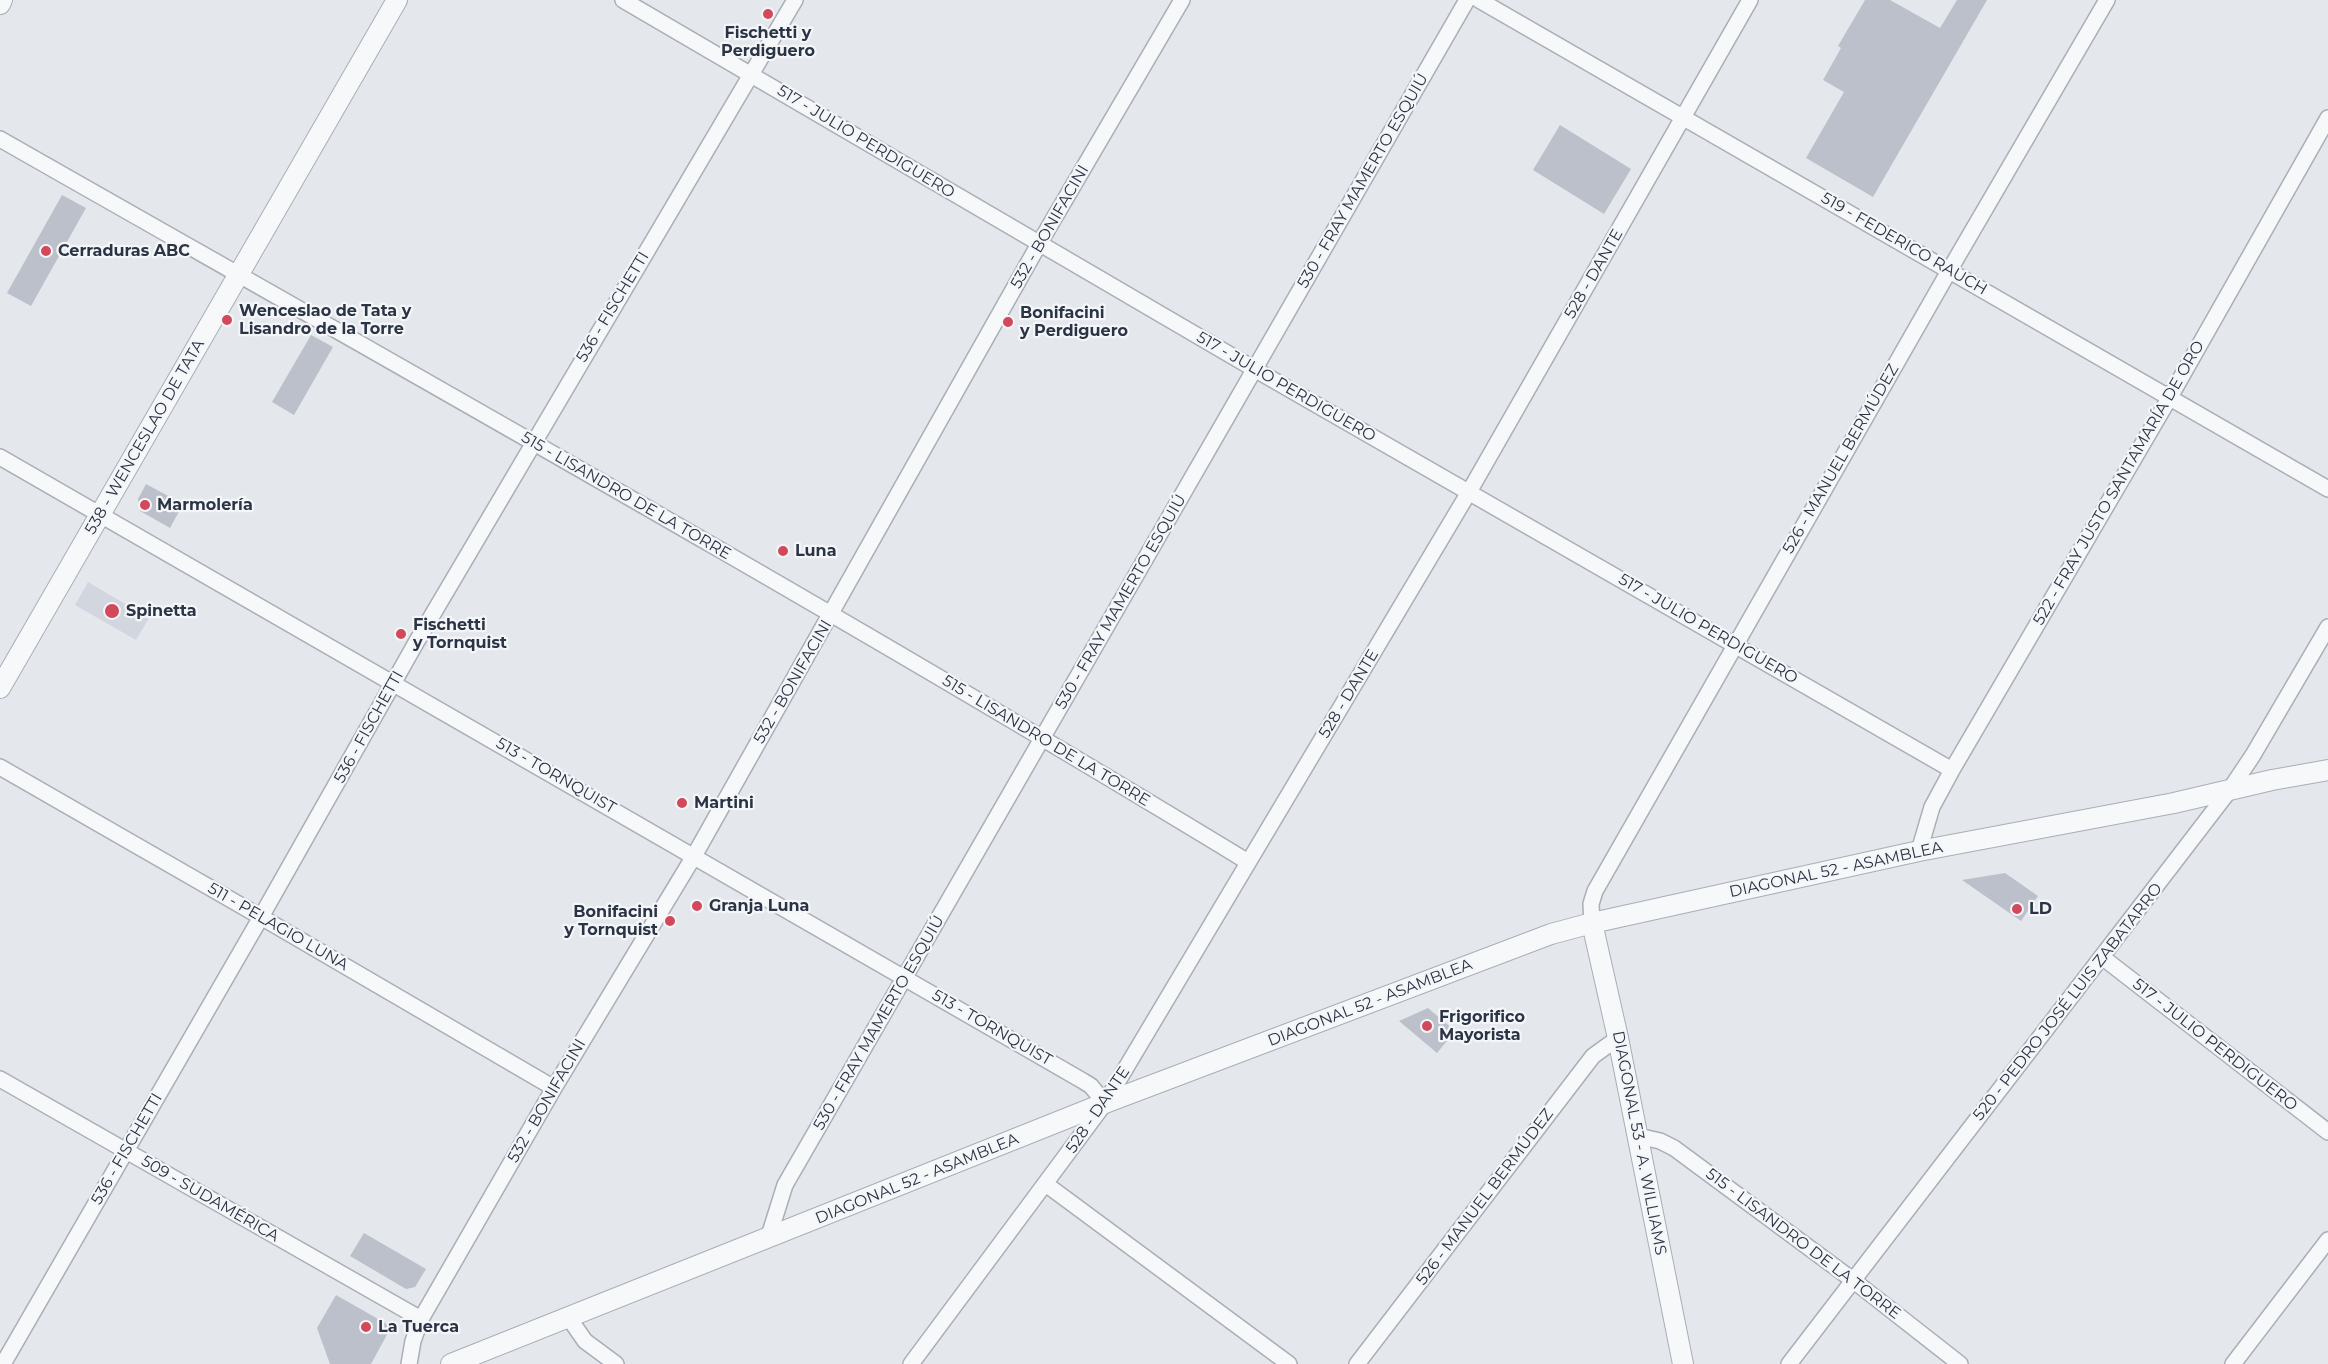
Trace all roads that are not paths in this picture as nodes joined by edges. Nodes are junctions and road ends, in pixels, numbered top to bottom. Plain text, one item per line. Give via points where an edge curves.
1 (397, 0) edge
2 (623, 0) edge
3 (795, 0) edge
4 (1182, 0) edge
5 (1467, 0) edge
6 (1479, 0) edge
7 (1750, 0) edge
8 (2107, 0) edge
9 (752, 75) junction
10 (1683, 118) junction
11 (2328, 118) edge
12 (0, 139) edge
13 (1039, 244) junction
14 (1949, 271) junction
15 (239, 274) junction
16 (1256, 370) junction
17 (2170, 397) junction
18 (532, 442) junction
19 (0, 456) edge
20 (2328, 489) edge
21 (1469, 492) junction
22 (100, 514) junction
23 (831, 615) junction
24 (2328, 627) edge
25 (1735, 645) junction
26 (394, 683) junction
27 (0, 688) edge
28 (1042, 737) junction
29 (0, 767) edge
30 (1952, 770) junction
31 (2328, 770) edge
32 (2229, 790) junction
33 (1919, 851) junction
34 (694, 856) junction
35 (1248, 862) junction
36 (261, 916) junction
37 (1592, 923) junction
38 (2102, 957) junction
39 (905, 978) junction
40 (1618, 1038) junction
41 (0, 1079) edge
42 (554, 1088) junction
43 (1105, 1104) junction
44 (2328, 1132) edge
45 (1638, 1136) junction
46 (126, 1151) junction
47 (1047, 1185) junction
48 (768, 1239) junction
49 (2328, 1240) edge
50 (1854, 1281) junction
51 (569, 1318) junction
52 (421, 1319) junction
53 (3, 1364) edge
54 (409, 1364) edge
55 (451, 1364) edge
56 (616, 1364) edge
57 (911, 1364) edge
58 (1289, 1364) edge
59 (1357, 1364) edge
60 (1683, 1364) edge
61 (1789, 1364) edge
62 (1960, 1364) edge
63 (2233, 1364) edge

1 - 15 street, 538 - WENCESLAO DE TATA
2 - 9 street, 517 - JULIO PERDIGUERO
3 - 9 street, 536 - FISCHETTI
4 - 13 street, 532 - BONIFACINI
5 - 16 street, 530 - FRAY MAMERTO ESQUIÚ
6 - 10 street, 519 - FEDERICO RAUCH
7 - 10 street, 528 - DANTE
8 - 14 street, 526 - MANUEL BERMÚDEZ
9 - 13 street, 517 - JULIO PERDIGUERO
9 - 18 street, 536 - FISCHETTI
10 - 14 street, 519 - FEDERICO RAUCH
10 - 21 street, 528 - DANTE
11 - 17 street, 522 - FRAY JUSTO SANTAMARÍA DE ORO
12 - 15 street, 515 - LISANDRO DE LA TORRE
13 - 16 street, 517 - JULIO PERDIGUERO
13 - 23 street, 532 - BONIFACINI
14 - 17 street, 519 - FEDERICO RAUCH
14 - 25 street, 526 - MANUEL BERMÚDEZ
15 - 18 street, 515 - LISANDRO DE LA TORRE
15 - 22 street, 538 - WENCESLAO DE TATA
16 - 21 street, 517 - JULIO PERDIGUERO
16 - 28 street, 530 - FRAY MAMERTO ESQUIÚ
17 - 20 street, 519 - FEDERICO RAUCH
17 - 30 street, 522 - FRAY JUSTO SANTAMARÍA DE ORO
18 - 23 street, 515 - LISANDRO DE LA TORRE
18 - 26 street, 536 - FISCHETTI
19 - 22 street, 513 - TORNQUIST
21 - 25 street, 517 - JULIO PERDIGUERO
21 - 35 street, 528 - DANTE
22 - 26 street, 513 - TORNQUIST
22 - 27 street, 538 - WENCESLAO DE TATA
23 - 28 street, 515 - LISANDRO DE LA TORRE
23 - 34 street, 532 - BONIFACINI
24 - 32 street, 520 - PEDRO JOSÉ LUIS ZABATARRO
25 - 30 street, 517 - JULIO PERDIGUERO
25 - 37 street, 526 - MANUEL BERMÚDEZ via 1595,891
26 - 34 street, 513 - TORNQUIST
26 - 36 street, 536 - FISCHETTI
28 - 35 street, 515 - LISANDRO DE LA TORRE
28 - 39 street, 530 - FRAY MAMERTO ESQUIÚ
29 - 36 street, 511 - PELAGIO LUNA
30 - 33 street, 522 - FRAY JUSTO SANTAMARÍA DE ORO via 1932,807
31 - 32 street, DIAGONAL 52 - ASAMBLEA
32 - 33 street, DIAGONAL 52 - ASAMBLEA
32 - 38 street, 520 - PEDRO JOSÉ LUIS ZABATARRO
33 - 37 street, DIAGONAL 52 - ASAMBLEA
34 - 39 street, 513 - TORNQUIST
34 - 42 street, 532 - BONIFACINI
35 - 43 street, 528 - DANTE
36 - 42 street, 511 - PELAGIO LUNA
36 - 46 street, 536 - FISCHETTI
37 - 40 street, DIAGONAL 53 - A. WILLIAMS
37 - 43 street, DIAGONAL 52 - ASAMBLEA via 1551,934
38 - 44 street, 517 - JULIO PERDIGUERO
38 - 50 street, 520 - PEDRO JOSÉ LUIS ZABATARRO
39 - 43 street, 513 - TORNQUIST via 1091,1086
39 - 48 street, 530 - FRAY MAMERTO ESQUIÚ via 785,1185
40 - 45 street, DIAGONAL 53 - A. WILLIAMS
40 - 59 street, 526 - MANUEL BERMÚDEZ via 1593,1056
41 - 46 street, 509 - SUDAMÉRICA
42 - 52 street, 532 - BONIFACINI
43 - 47 street, 528 - DANTE
43 - 48 street, DIAGONAL 52 - ASAMBLEA
45 - 50 street, 515 - LISANDRO DE LA TORRE via 1674,1148
45 - 60 street, DIAGONAL 53 - A. WILLIAMS
46 - 52 street, 509 - SUDAMÉRICA
46 - 53 street, 536 - FISCHETTI
47 - 57 street, 528 - DANTE
47 - 58 street
48 - 51 street, DIAGONAL 52 - ASAMBLEA
49 - 63 street
50 - 61 street, 520 - PEDRO JOSÉ LUIS ZABATARRO
50 - 62 street, 515 - LISANDRO DE LA TORRE
51 - 55 street, DIAGONAL 52 - ASAMBLEA
51 - 56 street via 585,1341
52 - 54 street, 532 - BONIFACINI

